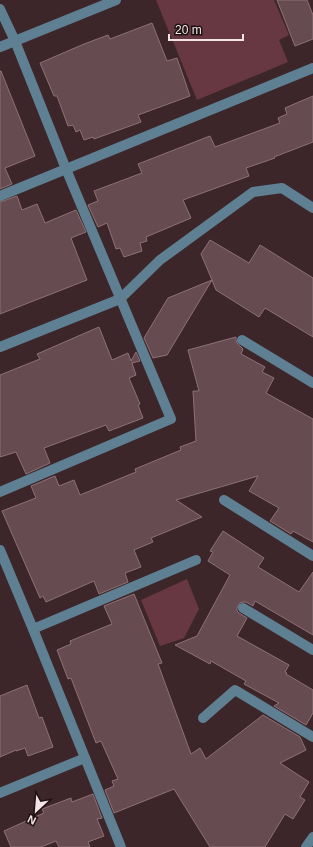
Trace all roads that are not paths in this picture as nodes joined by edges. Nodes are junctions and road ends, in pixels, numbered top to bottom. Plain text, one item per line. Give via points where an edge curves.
1 (116, 0) edge
2 (0, 9) edge
3 (15, 41) junction
4 (0, 47) edge
5 (313, 68) edge
6 (66, 169) junction
7 (0, 196) edge
8 (313, 208) edge
9 (120, 299) junction
10 (242, 340) dead end
11 (0, 347) edge
12 (313, 383) edge
13 (0, 492) edge
14 (224, 500) dead end
15 (0, 550) edge
16 (313, 556) edge
17 (196, 560) dead end
18 (243, 608) dead end
19 (34, 629) junction
20 (313, 650) edge
21 (203, 718) dead end
22 (313, 737) edge
23 (85, 758) junction
24 (0, 793) edge
25 (313, 837) edge
26 (121, 847) edge
27 (306, 847) edge

1 - 3 street
2 - 3 street
3 - 4 street
3 - 6 street
5 - 6 street
6 - 7 street
6 - 9 street
8 - 9 street via 282,188 253,192 160,260
9 - 11 street
9 - 13 street via 170,419
10 - 12 street
14 - 16 street
15 - 19 street
17 - 19 street
18 - 20 street
19 - 23 street
21 - 22 street via 235,690
23 - 24 street
23 - 26 street
25 - 27 street

